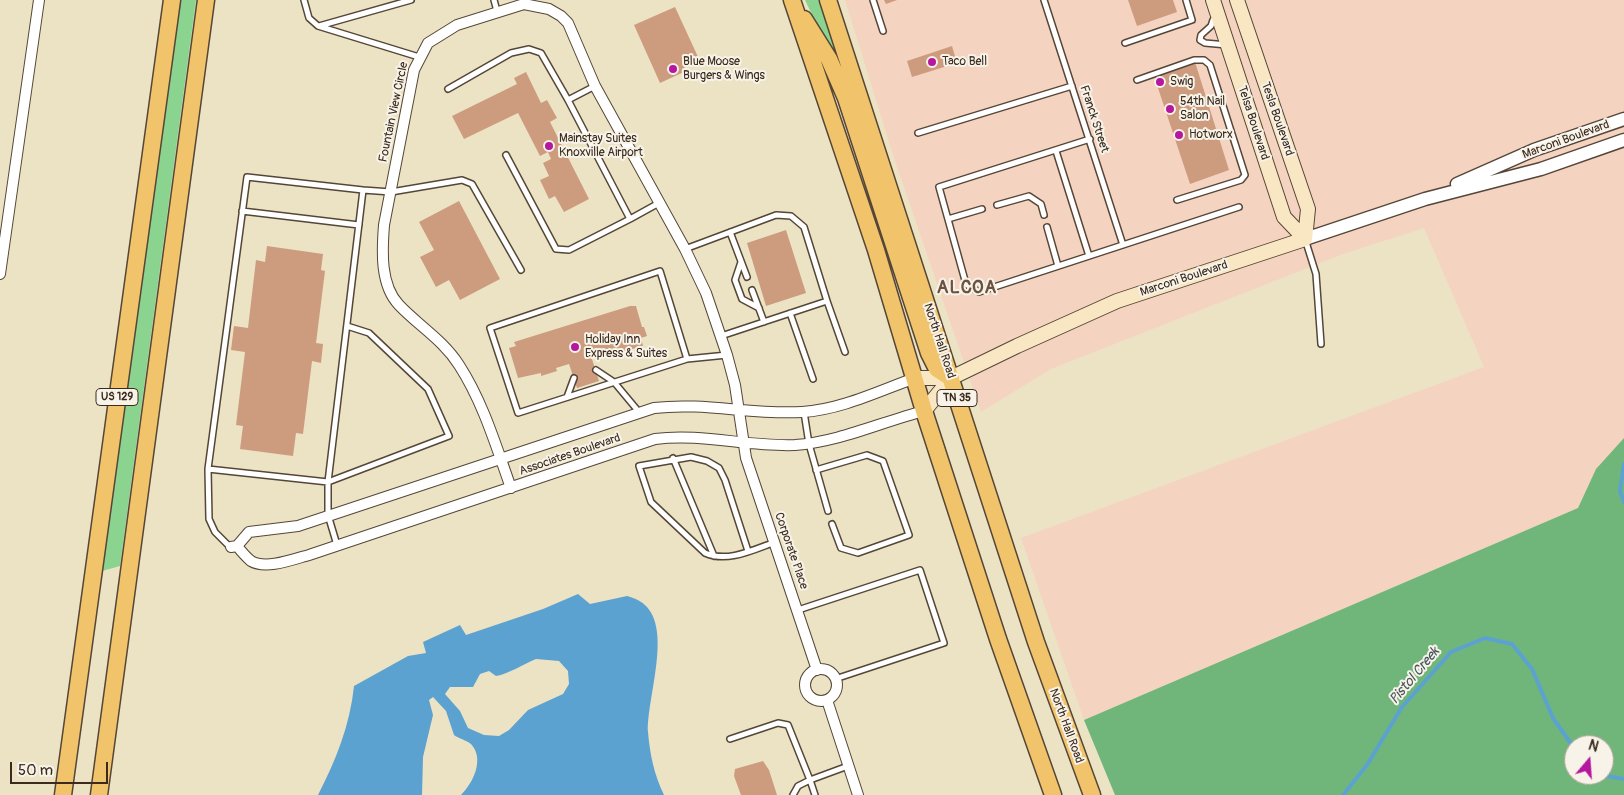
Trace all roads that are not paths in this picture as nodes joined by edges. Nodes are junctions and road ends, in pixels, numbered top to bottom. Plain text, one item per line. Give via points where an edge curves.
1 (39, 0) edge
2 (172, 0) edge
3 (206, 0) edge
4 (304, 0) edge
5 (411, 0) edge
6 (494, 0) edge
7 (828, 0) edge
8 (873, 0) edge
9 (1044, 0) edge
10 (1186, 0) edge
11 (1213, 0) edge
12 (1237, 0) edge
13 (793, 2) edge
14 (497, 11) junction
15 (1219, 19) junction
16 (318, 26) junction
17 (883, 31) dead end
18 (1125, 43) dead end
19 (1227, 45) junction
20 (419, 57) junction
21 (1137, 80) dead end
22 (595, 86) junction
23 (1072, 86) junction
24 (448, 89) dead end
25 (568, 100) junction
26 (1624, 119) edge
27 (918, 133) dead end
28 (1090, 139) junction
29 (1624, 140) edge
30 (1056, 151) junction
31 (506, 155) dead end
32 (362, 190) junction
33 (390, 192) junction
34 (1426, 199) junction
35 (1177, 200) dead end
36 (659, 203) junction
37 (997, 205) dead end
38 (1239, 207) dead end
39 (982, 210) dead end
40 (242, 211) junction
41 (1044, 215) dead end
42 (630, 219) junction
43 (948, 219) junction
44 (358, 225) junction
45 (1047, 226) dead end
46 (730, 232) junction
47 (1305, 239) junction
48 (1123, 245) junction
49 (685, 249) junction
50 (1089, 256) junction
51 (741, 262) junction
52 (1058, 266) junction
53 (521, 270) dead end
54 (0, 274) edge
55 (747, 277) dead end
56 (752, 290) dead end
57 (828, 301) junction
58 (759, 308) junction
59 (790, 313) junction
60 (764, 322) junction
61 (347, 326) junction
62 (721, 336) junction
63 (1321, 344) dead end
64 (845, 352) dead end
65 (727, 355) junction
66 (687, 359) junction
67 (596, 370) dead end
68 (574, 378) dead end
69 (915, 378) junction
70 (951, 378) junction
71 (812, 379) dead end
72 (614, 382) junction
73 (567, 397) junction
74 (738, 409) junction
75 (924, 411) junction
76 (639, 412) junction
77 (804, 412) junction
78 (742, 441) junction
79 (810, 444) junction
80 (500, 458) junction
81 (673, 458) junction
82 (208, 469) junction
83 (816, 470) junction
84 (328, 482) junction
85 (511, 488) junction
86 (828, 511) dead end
87 (328, 515) junction
88 (832, 524) dead end
89 (775, 542) junction
90 (337, 546) junction
91 (234, 547) junction
92 (748, 551) junction
93 (714, 557) junction
94 (798, 610) junction
95 (817, 670) junction
96 (835, 679) junction
97 (827, 700) junction
98 (730, 739) dead end
99 (848, 766) junction
100 (810, 780) junction
101 (63, 795) edge
102 (99, 795) edge
103 (793, 795) edge
104 (815, 795) edge
105 (858, 795) edge
106 (1052, 795) edge
107 (1092, 795) edge

1 - 54 street
2 - 101 main road, US 129
3 - 102 main road, US 129
4 - 16 lane via 309,18
5 - 16 lane
6 - 14 lane
7 - 70 main road, North Hall Road / TN 35
8 - 17 lane
9 - 23 lane, Franck Street
10 - 18 lane via 1192,20
11 - 15 main road, Telsa Boulevard
12 - 47 main road, Tesla Boulevard via 1308,209
13 - 69 main road, TN 35
13 - 70 main road via 821,45 846,98 929,353 937,369
14 - 20 street, Fountain View Circle via 440,34 428,43
14 - 22 street, Fountain View Circle via 524,4 549,9 561,16 568,24
15 - 19 main road, Telsa Boulevard
15 - 19 lane via 1213,20 1200,40
16 - 20 lane
19 - 47 main road, Telsa Boulevard via 1284,217
20 - 33 street, Fountain View Circle via 409,90
21 - 35 lane via 1194,60 1204,60 1210,66 1245,175 1241,180
22 - 25 lane
22 - 36 street, Fountain View Circle
23 - 27 lane
23 - 28 lane, Franck Street
24 - 25 lane via 511,53 529,49 541,53
25 - 42 lane
26 - 34 street, Marconi Boulevard via 1534,150
28 - 30 lane
28 - 48 lane, Franck Street
29 - 34 street, Marconi Boulevard via 1541,169
30 - 43 lane via 939,187
30 - 50 lane
31 - 42 lane via 556,249 568,250
32 - 33 lane
32 - 40 lane via 247,177
32 - 44 lane
33 - 53 lane via 462,180 472,184
33 - 80 street, Fountain View Circle via 382,243 391,294 398,305 442,343 458,364 473,389
34 - 47 street, Marconi Boulevard
36 - 42 lane
36 - 49 street, Fountain View Circle
37 - 41 lane via 1029,196 1041,204
38 - 48 lane
39 - 43 lane
40 - 44 lane
40 - 82 lane
43 - 52 lane via 966,284 979,292
44 - 61 lane
45 - 52 lane
46 - 49 lane
46 - 51 lane
46 - 57 lane via 776,215 791,216 804,227
47 - 63 lane via 1316,274
47 - 70 main road, Marconi Boulevard via 1117,301
48 - 50 lane
49 - 62 street, Fountain View Circle via 706,293
50 - 52 lane
51 - 55 lane
51 - 58 lane via 735,280 742,299
56 - 58 lane
57 - 59 lane
57 - 64 lane
58 - 60 lane
59 - 60 lane
59 - 71 lane
60 - 62 lane
61 - 84 lane
61 - 84 lane via 369,333 428,389 449,436
62 - 65 street, Fountain View Circle
65 - 66 lane
65 - 74 street, Fountain View Circle
66 - 72 lane
66 - 73 lane via 660,270 490,328 518,413
67 - 72 lane
68 - 73 lane
69 - 70 main road, Marconi Boulevard
69 - 75 main road, TN 35
69 - 77 street, Associates Boulevard via 836,406
70 - 75 main road, Marconi Boulevard
70 - 107 main road, North Hall Road / TN 35 via 1036,642
72 - 73 lane
72 - 76 lane
74 - 76 street, Associates Boulevard via 699,405
74 - 77 street, Associates Boulevard
74 - 78 street, Fountain View Circle
75 - 79 street, Associates Boulevard
75 - 106 main road, TN 35
76 - 80 street, Associates Boulevard
77 - 79 lane
78 - 79 street, Associates Boulevard
78 - 85 street, Associates Boulevard via 690,437 654,439
78 - 89 street, Corporate Place
79 - 83 lane
80 - 85 street, Fountain View Circle
80 - 87 street, Associates Boulevard
81 - 92 lane via 691,456 719,468
81 - 93 lane
81 - 93 lane via 639,466 651,502 705,553
82 - 84 lane
82 - 91 lane via 209,519 215,532
83 - 86 lane
83 - 88 lane via 867,455 883,461 909,535 858,552 841,548
84 - 87 lane
85 - 90 street, Associates Boulevard
87 - 90 lane
87 - 91 street, Associates Boulevard via 298,526 249,532
89 - 92 lane
89 - 94 street, Corporate Place
90 - 91 street, Associates Boulevard via 280,563 260,564
92 - 93 lane via 735,556
94 - 95 street, Corporate Place
94 - 96 lane via 920,570 944,643
95 - 96 street via 828,671
95 - 97 street via 808,675 806,691 812,699
96 - 97 street via 836,689
97 - 99 street
98 - 100 lane via 778,723 788,726
99 - 100 lane
99 - 105 street
100 - 103 lane via 798,786
100 - 104 lane

